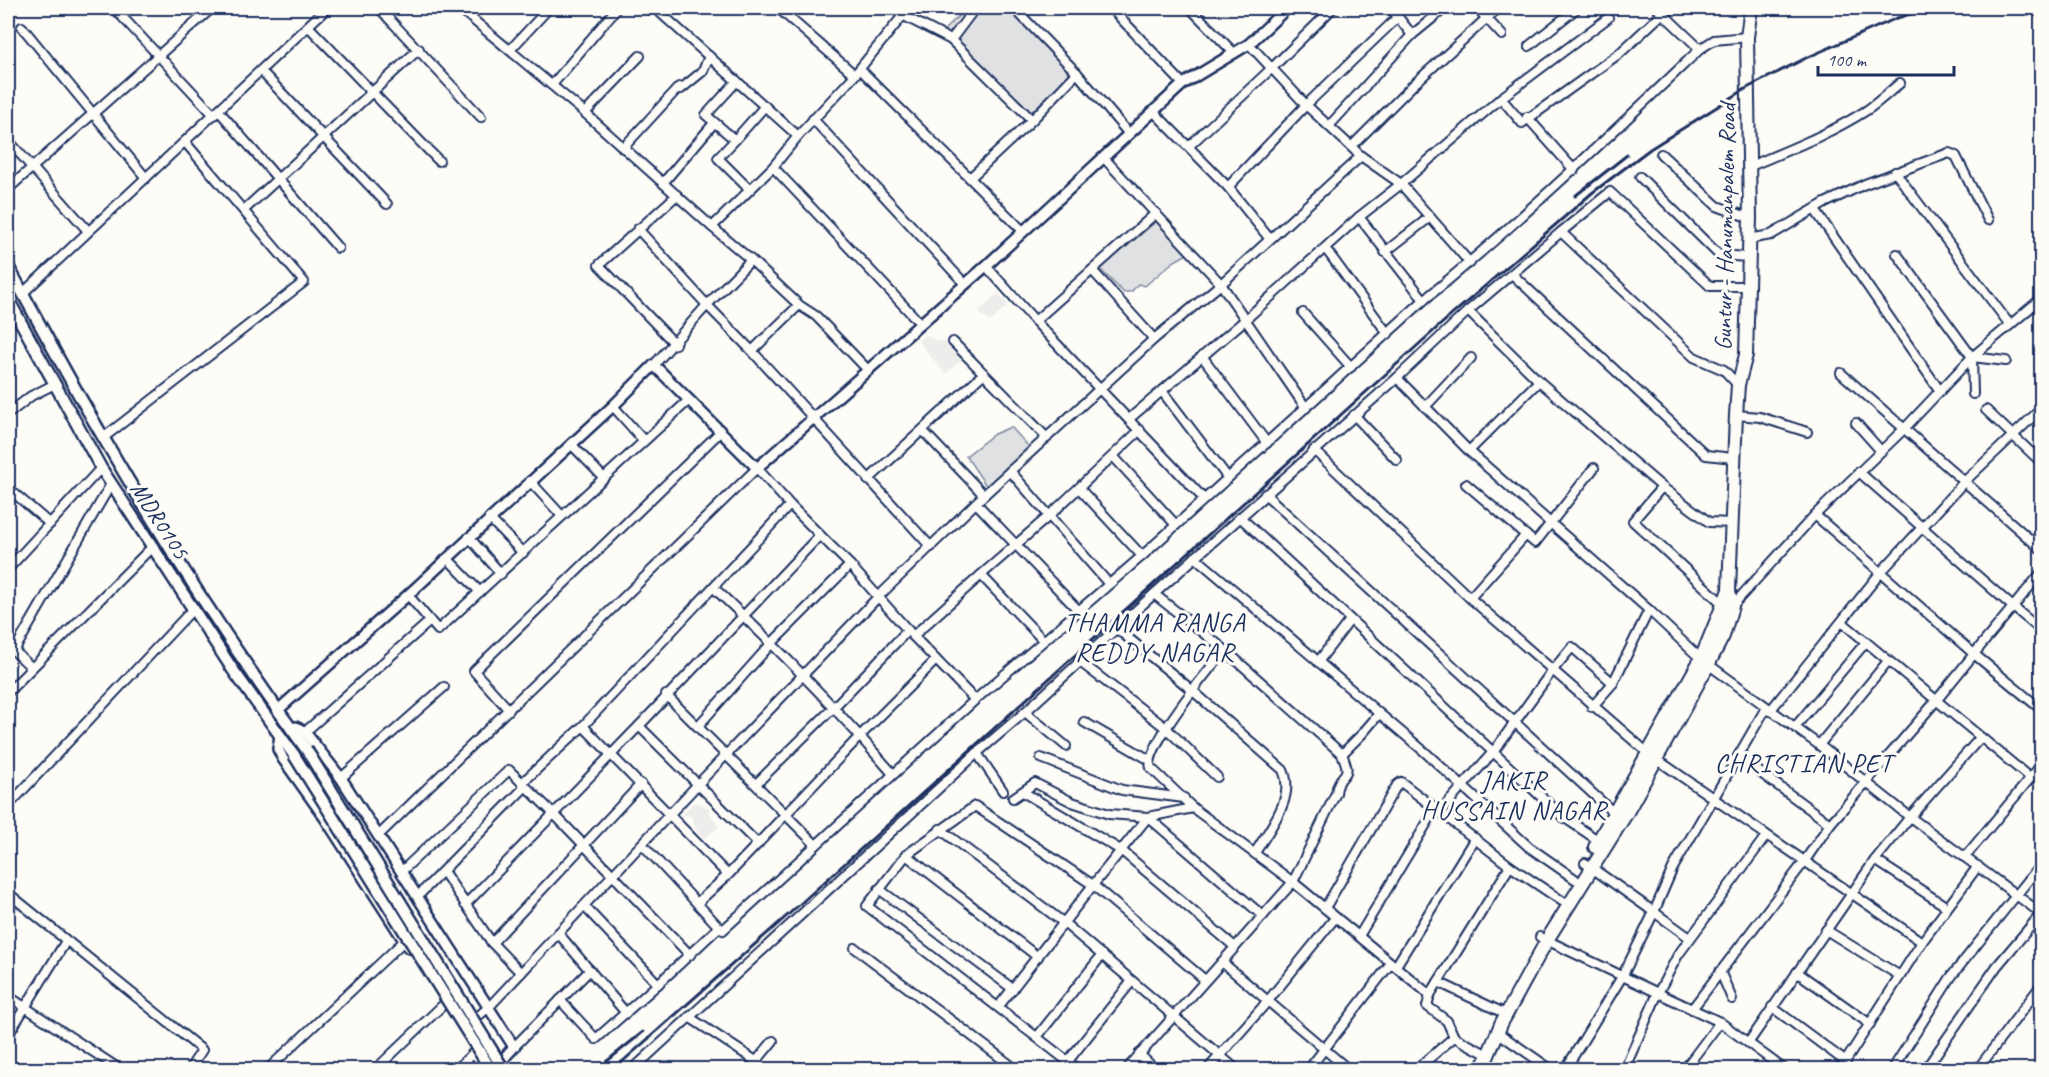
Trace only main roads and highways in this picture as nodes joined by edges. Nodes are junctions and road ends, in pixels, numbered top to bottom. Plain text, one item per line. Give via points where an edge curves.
1 (1751, 8) edge
2 (8, 266) edge
3 (8, 299) edge
4 (1653, 758) junction
5 (1588, 865) junction
6 (1544, 939) junction
7 (492, 1070) edge
8 (504, 1070) edge
9 (1482, 1070) edge

1 - 4 main road, Guntur - Hanumanpalem Road via 1747,37 1749,286 1746,355 1738,385 1733,458 1729,590 1705,662
2 - 8 main road, MDR0105, bridge via 104,438 196,588 306,749
3 - 7 main road, MDR0105, bridge via 111,484 249,694 294,755
4 - 5 main road, Guntur - Hanumanpalem Road
4 - 5 main road, Guntur - Hanumanpalem Road via 1615,814
5 - 6 main road, Guntur - Hanumanpalem Road
5 - 6 main road, Guntur - Hanumanpalem Road via 1575,879
6 - 9 main road, Guntur - Hanumanpalem Road via 1501,1021

